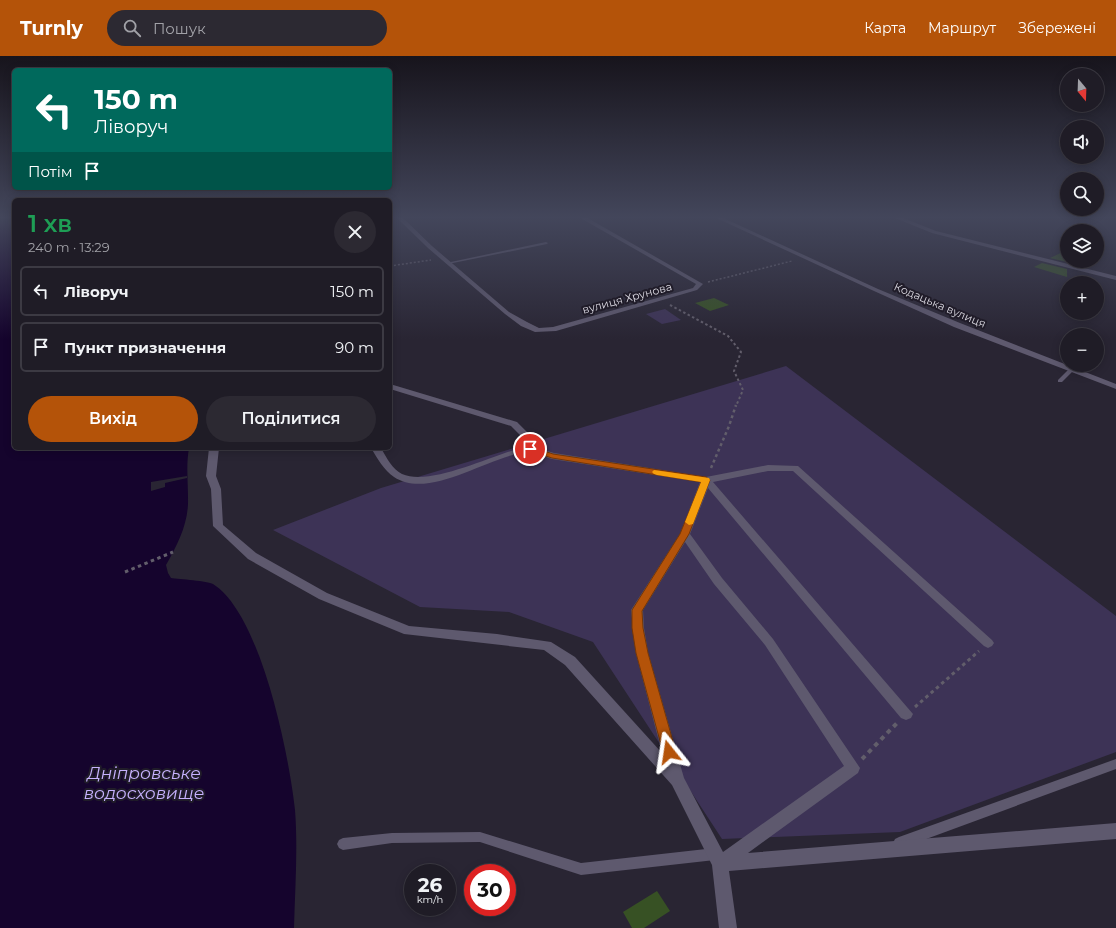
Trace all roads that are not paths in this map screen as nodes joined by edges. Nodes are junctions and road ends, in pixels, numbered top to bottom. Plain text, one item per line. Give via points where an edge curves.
1 (440, 257) edge
2 (471, 257) edge
3 (651, 257) edge
4 (803, 257) edge
5 (1032, 257) edge
6 (445, 261) junction
7 (1116, 278) edge
8 (1060, 366) edge
9 (1069, 372) edge
10 (1076, 372) edge
11 (1060, 381) dead end
12 (392, 387) edge
13 (1116, 387) edge
14 (530, 449) junction
15 (214, 450) edge
16 (377, 450) edge
17 (706, 480) junction
18 (685, 534) junction
19 (988, 643) road end
20 (906, 714) road end
21 (1116, 764) edge
22 (677, 780) junction
23 (1116, 831) edge
24 (343, 844) dead end
25 (878, 851) junction
26 (718, 859) junction
27 (728, 928) edge

1 - 6 street
2 - 6 lane
3 - 6 street, вулиця Хрунова via 700,284 695,290 552,329 538,330 507,313
4 - 8 street, Кодацька вулиця via 957,325
5 - 7 street
9 - 11 lane
10 - 13 street, Кодацька вулиця
12 - 14 street via 514,424 527,437
14 - 16 street via 450,475 415,480 398,476
14 - 17 street via 552,456
15 - 22 street via 211,476 216,489 218,526 252,556 324,596 408,631 547,645 570,661
17 - 18 street
17 - 19 street via 768,468 795,468
17 - 20 street
18 - 22 street via 637,610 642,653
18 - 26 street via 718,581 768,642 853,768
21 - 25 lane
22 - 26 street
23 - 25 street
24 - 26 lane via 392,838 480,837 581,869
25 - 26 street
26 - 27 street

